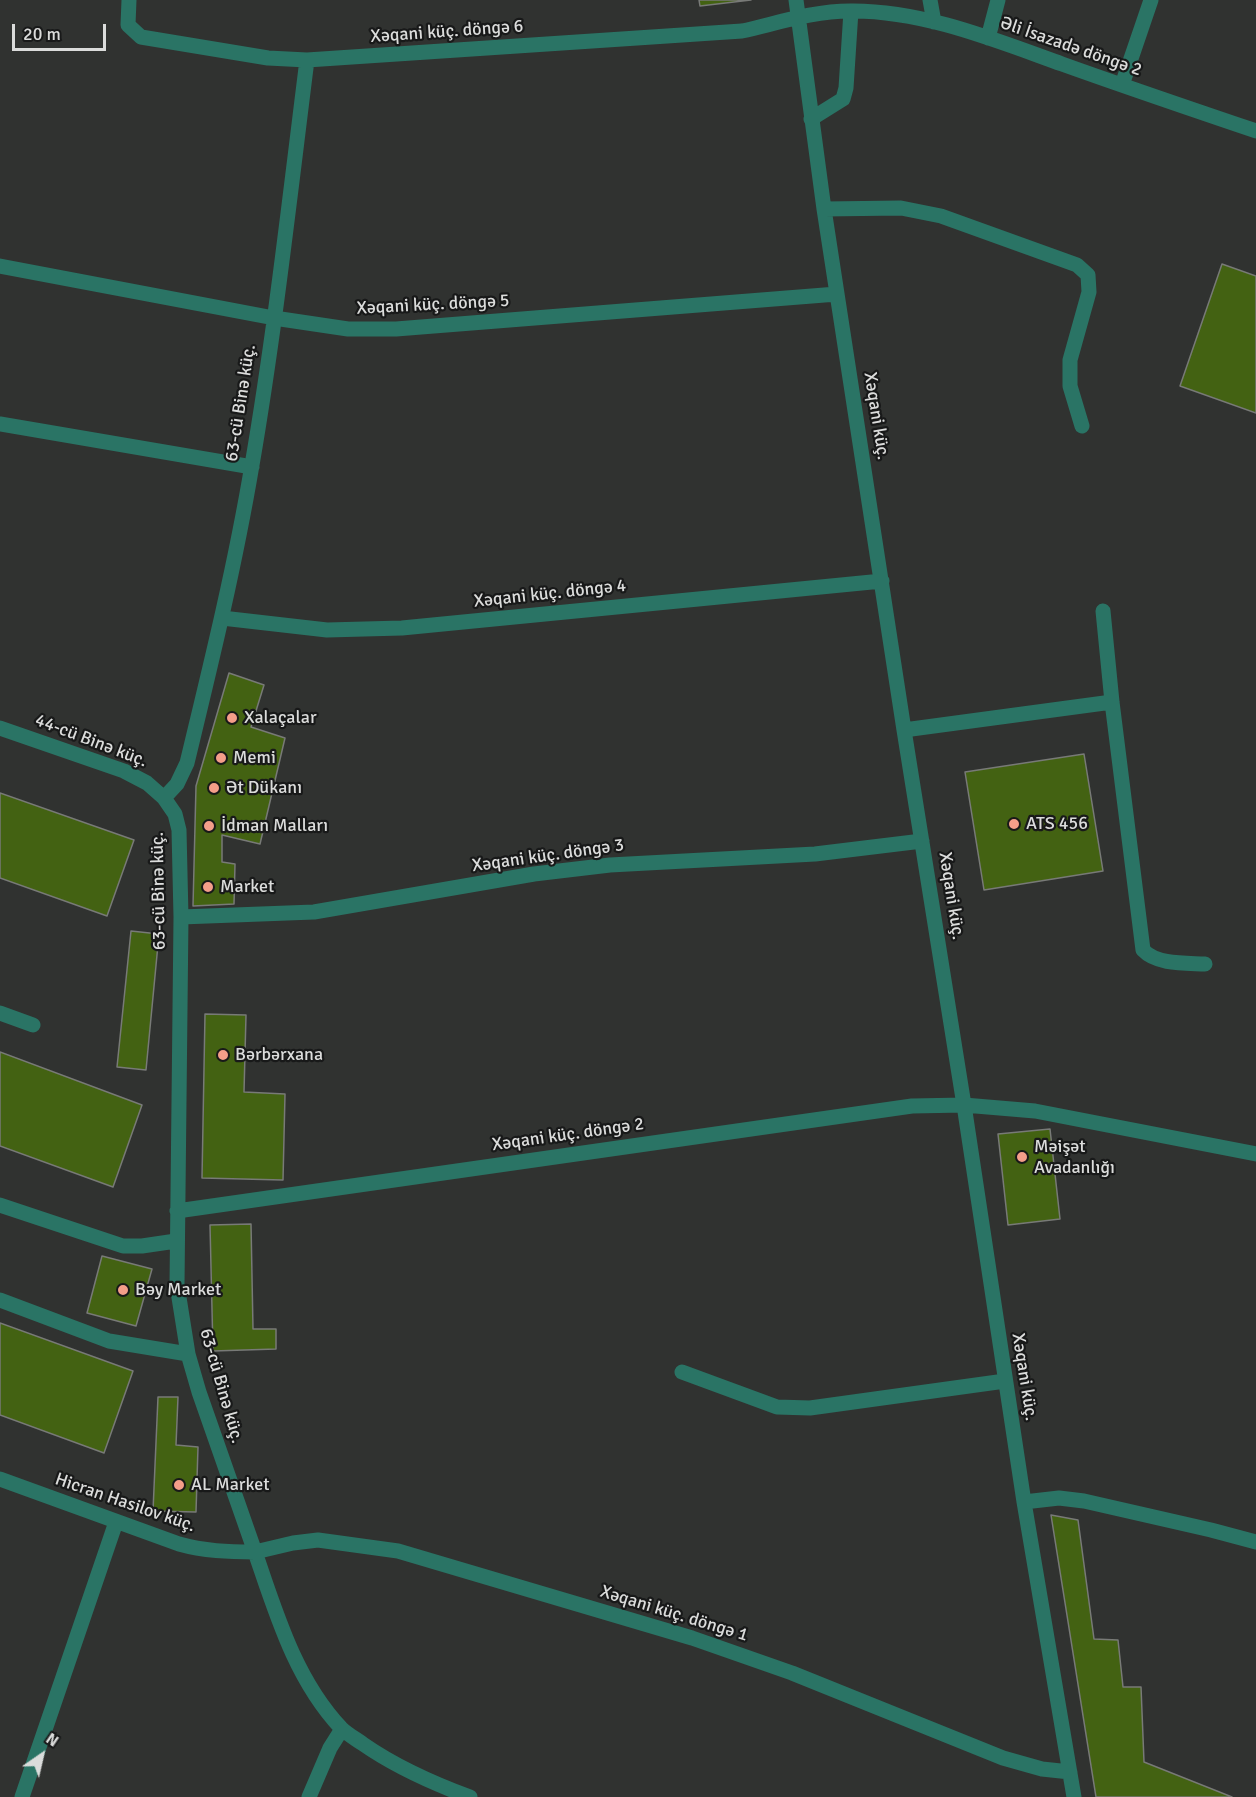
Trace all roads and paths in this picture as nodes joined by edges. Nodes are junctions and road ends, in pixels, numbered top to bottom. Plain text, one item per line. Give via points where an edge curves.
1 (129, 0) edge
2 (796, 0) edge
3 (930, 0) edge
4 (998, 0) edge
5 (1151, 0) edge
6 (851, 10) junction
7 (799, 16) junction
8 (934, 22) junction
9 (988, 38) junction
10 (308, 60) junction
11 (1122, 85) junction
12 (812, 119) junction
13 (1256, 131) edge
14 (824, 209) junction
15 (0, 266) edge
16 (837, 294) junction
17 (274, 318) junction
18 (0, 424) edge
19 (1082, 426) dead end
20 (252, 466) junction
21 (882, 581) junction
22 (1103, 611) dead end
23 (222, 618) junction
24 (1112, 702) junction
25 (0, 728) edge
26 (904, 730) junction
27 (164, 798) junction
28 (922, 841) junction
29 (181, 916) junction
30 (1205, 964) dead end
31 (0, 1013) edge
32 (33, 1025) dead end
33 (964, 1105) junction
34 (1256, 1154) edge
35 (0, 1205) edge
36 (177, 1211) junction
37 (176, 1241) junction
38 (0, 1300) edge
39 (188, 1354) junction
40 (682, 1372) dead end
41 (1005, 1381) junction
42 (0, 1479) edge
43 (1024, 1502) junction
44 (116, 1522) junction
45 (1256, 1542) edge
46 (255, 1552) junction
47 (342, 1729) junction
48 (1070, 1772) junction
49 (22, 1797) edge
50 (309, 1797) edge
51 (470, 1797) edge
52 (1074, 1797) edge

1 - 10 street, Xəqani küç. döngə 6 via 128,25 141,37 268,58
2 - 7 street, Xəqani küç.
3 - 8 street
4 - 9 street
5 - 11 street
6 - 7 street, Əli İsazadə döngə 2
6 - 8 street, Əli İsazadə döngə 2
6 - 12 street via 843,99
7 - 10 street, Xəqani küç. döngə 6 via 742,31
7 - 12 street, Xəqani küç.
8 - 9 street, Əli İsazadə döngə 2
9 - 11 street, Əli İsazadə döngə 2
10 - 17 street, 63-cü Binə küç.
11 - 13 street, Əli İsazadə döngə 2
12 - 14 street, Xəqani küç.
14 - 16 street, Xəqani küç.
14 - 19 street via 900,208 941,216 1077,265 1088,275 1089,292 1070,360 1070,386
15 - 17 street, Xəqani küç. döngə 5
16 - 17 street, Xəqani küç. döngə 5 via 396,329 348,329
16 - 21 street, Xəqani küç.
17 - 20 street, 63-cü Binə küç.
18 - 20 street
20 - 23 street, 63-cü Binə küç.
21 - 23 street, Xəqani küç. döngə 4 via 402,628 327,630
21 - 26 street, Xəqani küç.
22 - 24 street
23 - 27 street, 63-cü Binə küç. via 187,763 177,784
24 - 26 street
24 - 30 street via 1143,950 1149,957
25 - 27 street, 44-cü Binə küç. via 124,771
26 - 28 street, Xəqani küç.
27 - 29 street, 63-cü Binə küç. via 175,814 179,830
28 - 29 street, Xəqani küç. döngə 3 via 815,854 610,865 534,874 314,912
28 - 33 street, Xəqani küç.
29 - 36 street, 63-cü Binə küç.
31 - 32 street
33 - 34 street, Xəqani küç. döngə 2 via 1035,1111
33 - 36 street, Xəqani küç. döngə 2 via 912,1106
33 - 41 street, Xəqani küç.
35 - 37 street via 123,1246
36 - 37 street, 63-cü Binə küç.
37 - 39 street, 63-cü Binə küç. via 177,1285
38 - 39 street via 110,1341
39 - 46 street, 63-cü Binə küç.
40 - 41 street via 777,1407 810,1408
41 - 43 street, Xəqani küç.
42 - 44 street, Hicran Hasilov küç.
43 - 45 street via 1059,1498 1084,1501
43 - 48 street, Xəqani küç.
44 - 46 street, Hicran Hasilov küç. via 198,1550
44 - 49 street
46 - 47 street via 292,1654 310,1687
46 - 48 street, Xəqani küç. döngə 1 via 318,1540 398,1551 692,1638 792,1673 1003,1758
47 - 50 street
47 - 51 street via 400,1767
48 - 52 street, Xəqani küç.

